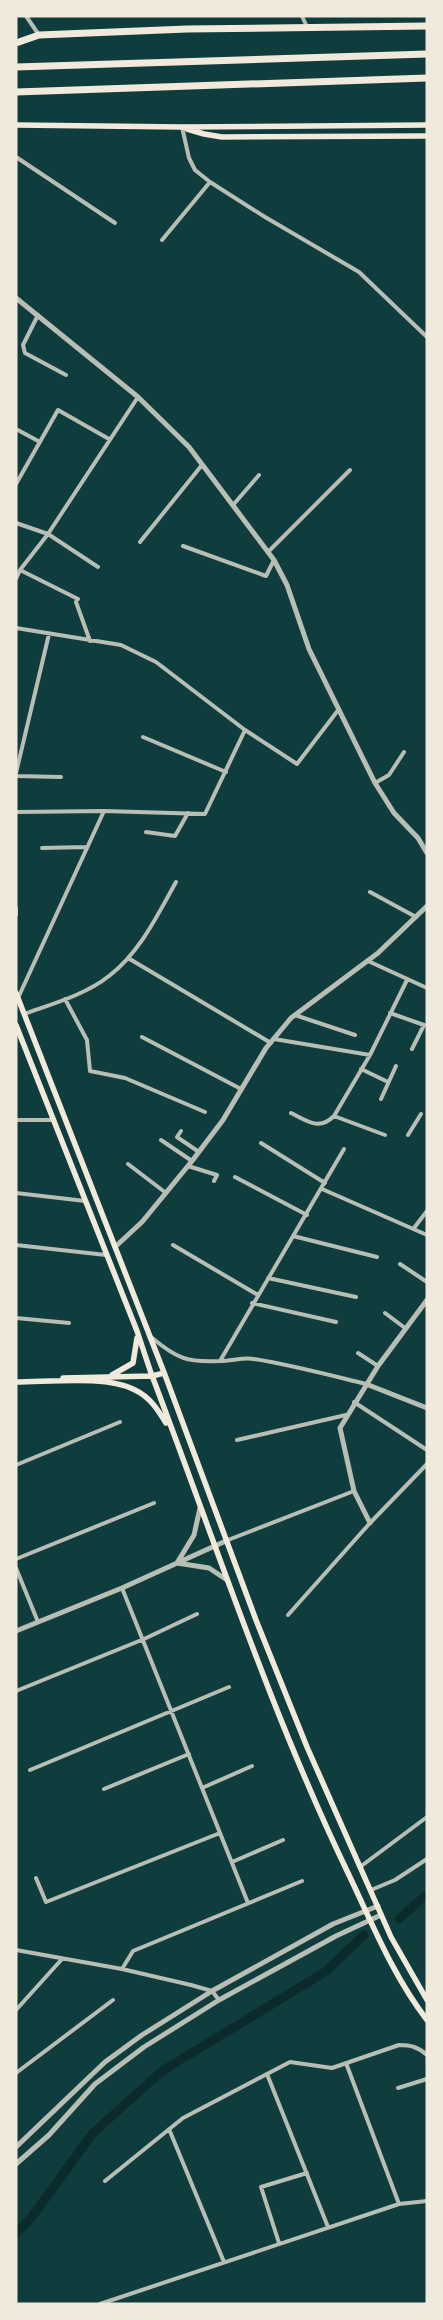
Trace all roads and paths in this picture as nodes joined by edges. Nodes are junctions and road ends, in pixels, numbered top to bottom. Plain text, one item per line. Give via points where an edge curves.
1 (26, 16) edge
2 (302, 16) edge
3 (427, 26) edge
4 (307, 27) junction
5 (39, 35) junction
6 (16, 43) edge
7 (427, 54) edge
8 (16, 67) edge
9 (427, 78) edge
10 (16, 92) edge
11 (16, 125) edge
12 (427, 126) edge
13 (182, 127) junction
14 (427, 136) edge
15 (16, 156) edge
16 (210, 182) junction
17 (115, 224) dead end
18 (162, 240) dead end
19 (16, 298) edge
20 (38, 316) junction
21 (427, 337) edge
22 (66, 375) dead end
23 (138, 397) junction
24 (16, 429) edge
25 (109, 439) junction
26 (40, 442) junction
27 (202, 465) junction
28 (350, 470) dead end
29 (259, 475) dead end
30 (16, 484) edge
31 (233, 505) junction
32 (16, 523) edge
33 (48, 534) junction
34 (140, 542) dead end
35 (183, 546) dead end
36 (268, 552) junction
37 (274, 560) junction
38 (98, 567) dead end
39 (20, 570) junction
40 (16, 579) edge
41 (16, 628) edge
42 (49, 634) junction
43 (90, 640) junction
44 (339, 710) junction
45 (245, 730) junction
46 (143, 737) dead end
47 (404, 752) dead end
48 (226, 772) junction
49 (16, 775) edge
50 (62, 776) dead end
51 (375, 783) junction
52 (104, 811) junction
53 (16, 812) edge
54 (188, 813) junction
55 (146, 832) dead end
56 (418, 838) junction
57 (427, 844) edge
58 (87, 847) junction
59 (42, 848) dead end
60 (427, 853) edge
61 (176, 882) dead end
62 (370, 892) dead end
63 (427, 906) edge
64 (16, 908) edge
65 (16, 915) edge
66 (416, 917) junction
67 (128, 958) junction
68 (368, 961) junction
69 (407, 980) junction
70 (427, 988) edge
71 (17, 996) edge
72 (65, 999) junction
73 (390, 1013) junction
74 (24, 1014) junction
75 (295, 1015) junction
76 (16, 1025) edge
77 (355, 1034) dead end
78 (142, 1037) dead end
79 (272, 1041) junction
80 (412, 1050) dead end
81 (370, 1055) junction
82 (396, 1066) dead end
83 (361, 1069) junction
84 (388, 1082) junction
85 (241, 1089) junction
86 (380, 1099) dead end
87 (204, 1112) dead end
88 (291, 1113) dead end
89 (421, 1114) dead end
90 (334, 1116) junction
91 (16, 1120) edge
92 (54, 1120) junction
93 (181, 1131) dead end
94 (385, 1135) dead end
95 (408, 1135) dead end
96 (161, 1140) dead end
97 (261, 1143) dead end
98 (344, 1150) dead end
99 (199, 1152) junction
100 (128, 1164) dead end
101 (190, 1164) junction
102 (235, 1176) dead end
103 (214, 1181) dead end
104 (325, 1183) junction
105 (322, 1189) junction
106 (16, 1193) edge
107 (166, 1193) junction
108 (85, 1200) junction
109 (427, 1211) edge
110 (307, 1214) junction
111 (414, 1228) junction
112 (427, 1235) edge
113 (293, 1236) junction
114 (16, 1245) edge
115 (173, 1245) dead end
116 (114, 1247) junction
117 (106, 1255) junction
118 (377, 1257) dead end
119 (400, 1264) dead end
120 (268, 1278) junction
121 (427, 1282) edge
122 (258, 1295) junction
123 (356, 1297) dead end
124 (427, 1300) edge
125 (252, 1303) junction
126 (385, 1313) dead end
127 (16, 1318) edge
128 (336, 1322) dead end
129 (69, 1323) dead end
130 (405, 1328) junction
131 (137, 1331) junction
132 (148, 1335) junction
133 (358, 1353) dead end
134 (220, 1361) junction
135 (378, 1366) junction
136 (164, 1373) junction
137 (152, 1376) junction
138 (103, 1378) junction
139 (16, 1380) edge
140 (366, 1384) junction
141 (354, 1402) junction
142 (427, 1408) edge
143 (346, 1415) junction
144 (120, 1422) dead end
145 (172, 1431) junction
146 (237, 1440) dead end
147 (427, 1450) edge
148 (427, 1464) edge
149 (16, 1465) edge
150 (354, 1491) junction
151 (154, 1503) dead end
152 (200, 1508) junction
153 (370, 1523) junction
154 (228, 1540) junction
155 (215, 1545) junction
156 (16, 1559) edge
157 (177, 1563) junction
158 (16, 1568) edge
159 (227, 1581) junction
160 (122, 1588) junction
161 (197, 1614) dead end
162 (288, 1615) dead end
163 (38, 1622) junction
164 (16, 1631) edge
165 (144, 1639) junction
166 (229, 1687) dead end
167 (16, 1691) edge
168 (171, 1711) junction
169 (189, 1754) junction
170 (252, 1766) dead end
171 (30, 1770) dead end
172 (202, 1788) junction
173 (104, 1789) dead end
174 (427, 1817) edge
175 (220, 1832) junction
176 (283, 1840) dead end
177 (427, 1859) edge
178 (232, 1862) junction
179 (360, 1867) junction
180 (36, 1878) dead end
181 (302, 1881) dead end
182 (371, 1890) junction
183 (248, 1903) junction
184 (378, 1906) junction
185 (366, 1911) junction
186 (382, 1915) junction
187 (370, 1920) junction
188 (16, 1950) edge
189 (62, 1959) junction
190 (122, 1969) junction
191 (212, 1991) junction
192 (113, 2000) dead end
193 (219, 2000) junction
194 (427, 2000) edge
195 (16, 2010) edge
196 (427, 2020) edge
197 (427, 2055) edge
198 (346, 2063) junction
199 (16, 2073) edge
200 (267, 2074) junction
201 (427, 2079) edge
202 (398, 2088) dead end
203 (169, 2129) junction
204 (16, 2148) edge
205 (16, 2164) edge
206 (307, 2174) junction
207 (105, 2181) dead end
208 (427, 2201) edge
209 (400, 2204) junction
210 (328, 2227) junction
211 (279, 2243) junction
212 (224, 2262) junction
213 (100, 2304) edge

1 - 5 street
2 - 4 street
3 - 4 highway
4 - 5 highway
5 - 6 highway
7 - 8 highway
9 - 10 highway
11 - 13 main road
12 - 13 main road
13 - 14 main road via 222,137
13 - 16 street via 188,158
15 - 17 street
16 - 18 street
16 - 21 street via 359,272
19 - 20 street
20 - 22 street via 23,345 25,353
20 - 23 street
23 - 25 street
23 - 27 street via 189,447
24 - 26 street
25 - 26 street via 58,410
25 - 33 street
26 - 30 street
27 - 31 street
27 - 34 street
28 - 36 street
29 - 31 street
31 - 36 street
32 - 33 street
33 - 38 street
33 - 39 street
35 - 37 street via 266,576
36 - 37 street
37 - 44 street via 287,584 308,649
39 - 40 street
39 - 43 street via 77,601
41 - 42 street
42 - 43 street
42 - 49 street
43 - 45 street via 121,645 156,662
44 - 45 street via 297,764
44 - 51 street
45 - 48 street
46 - 48 street
47 - 51 street via 389,775
48 - 54 street via 206,814
49 - 50 street
51 - 56 street via 394,813
52 - 53 street
52 - 54 street
52 - 58 street
54 - 55 street via 175,836
56 - 57 street
56 - 60 street
58 - 59 street
58 - 71 street
61 - 67 street via 144,938
62 - 66 street
63 - 66 street
64 - 65 street
66 - 68 street
67 - 72 street via 108,977
67 - 79 street
68 - 69 street
68 - 75 street
69 - 70 street
69 - 73 street
71 - 74 main road
72 - 74 street
72 - 87 street via 87,1040 90,1071 125,1078
73 - 80 street via 424,1025
73 - 81 street
74 - 116 main road
75 - 77 street
75 - 79 street
76 - 92 main road
78 - 85 street
79 - 81 street
79 - 85 street
81 - 83 street
82 - 84 street
83 - 84 street
83 - 90 street
84 - 86 street
85 - 99 street
88 - 90 street via 313,1125 328,1122
89 - 95 street
90 - 94 street
91 - 92 street
92 - 108 main road
93 - 99 street via 177,1137
96 - 101 street
97 - 104 street
98 - 104 street
99 - 101 street
100 - 107 street
101 - 103 street via 217,1175
101 - 107 street
102 - 110 street
104 - 105 street
105 - 110 street
105 - 111 street
106 - 108 street
107 - 116 street via 136,1228
108 - 117 main road
109 - 111 street
110 - 113 street
111 - 112 street
113 - 118 street
113 - 120 street
114 - 117 street
115 - 122 street
116 - 132 main road
117 - 131 main road
119 - 121 street
120 - 122 street
120 - 123 street
122 - 125 street
124 - 130 street
125 - 128 street
125 - 134 street
126 - 130 street
127 - 129 street
130 - 135 street
131 - 137 main road
131 - 138 main road via 133,1363
132 - 134 street via 171,1354 185,1359
132 - 136 main road
133 - 135 street
134 - 140 street via 248,1358 282,1363
135 - 140 street
136 - 137 main road
136 - 154 main road
137 - 138 main road
137 - 145 main road
138 - 139 main road
139 - 145 main road via 123,1385 148,1398
140 - 141 street
140 - 142 street
141 - 143 street
141 - 147 street
143 - 146 street
143 - 150 street via 340,1428
144 - 149 street
145 - 152 main road
148 - 153 street
150 - 153 street
150 - 154 street
151 - 156 street
152 - 155 main road
152 - 157 street via 194,1535
153 - 162 street
154 - 155 street
154 - 179 main road via 256,1620
155 - 157 street
155 - 159 main road
157 - 159 street via 209,1568
157 - 160 street
158 - 163 street
159 - 185 main road via 320,1816
160 - 163 street
160 - 165 street
161 - 165 street
163 - 164 street
165 - 167 street
165 - 168 street
166 - 168 street
168 - 169 street
168 - 171 street
169 - 172 street
169 - 173 street
170 - 172 street
172 - 175 street
174 - 179 street
175 - 178 street
175 - 180 street via 46,1902
176 - 178 street
177 - 182 street via 395,1880
178 - 183 street
179 - 182 main road
181 - 183 street
182 - 184 main road
183 - 190 street via 133,1951
184 - 185 street
184 - 186 main road
185 - 187 main road
185 - 191 street via 333,1924
186 - 187 street
186 - 194 main road via 408,1970
187 - 193 street
187 - 196 main road via 398,1976
188 - 189 street
189 - 190 street
189 - 195 street
190 - 191 street
191 - 193 street
191 - 204 street via 105,2062
192 - 199 street
193 - 205 street via 144,2047 95,2084 50,2134
197 - 198 street via 414,2046 399,2045
198 - 200 street via 332,2068 290,2062
198 - 209 street
200 - 203 street via 183,2118
200 - 206 street
201 - 202 street
203 - 207 street
203 - 212 street
206 - 210 street
206 - 211 street via 261,2187
208 - 209 street
209 - 210 street
210 - 211 street
211 - 212 street
212 - 213 street

